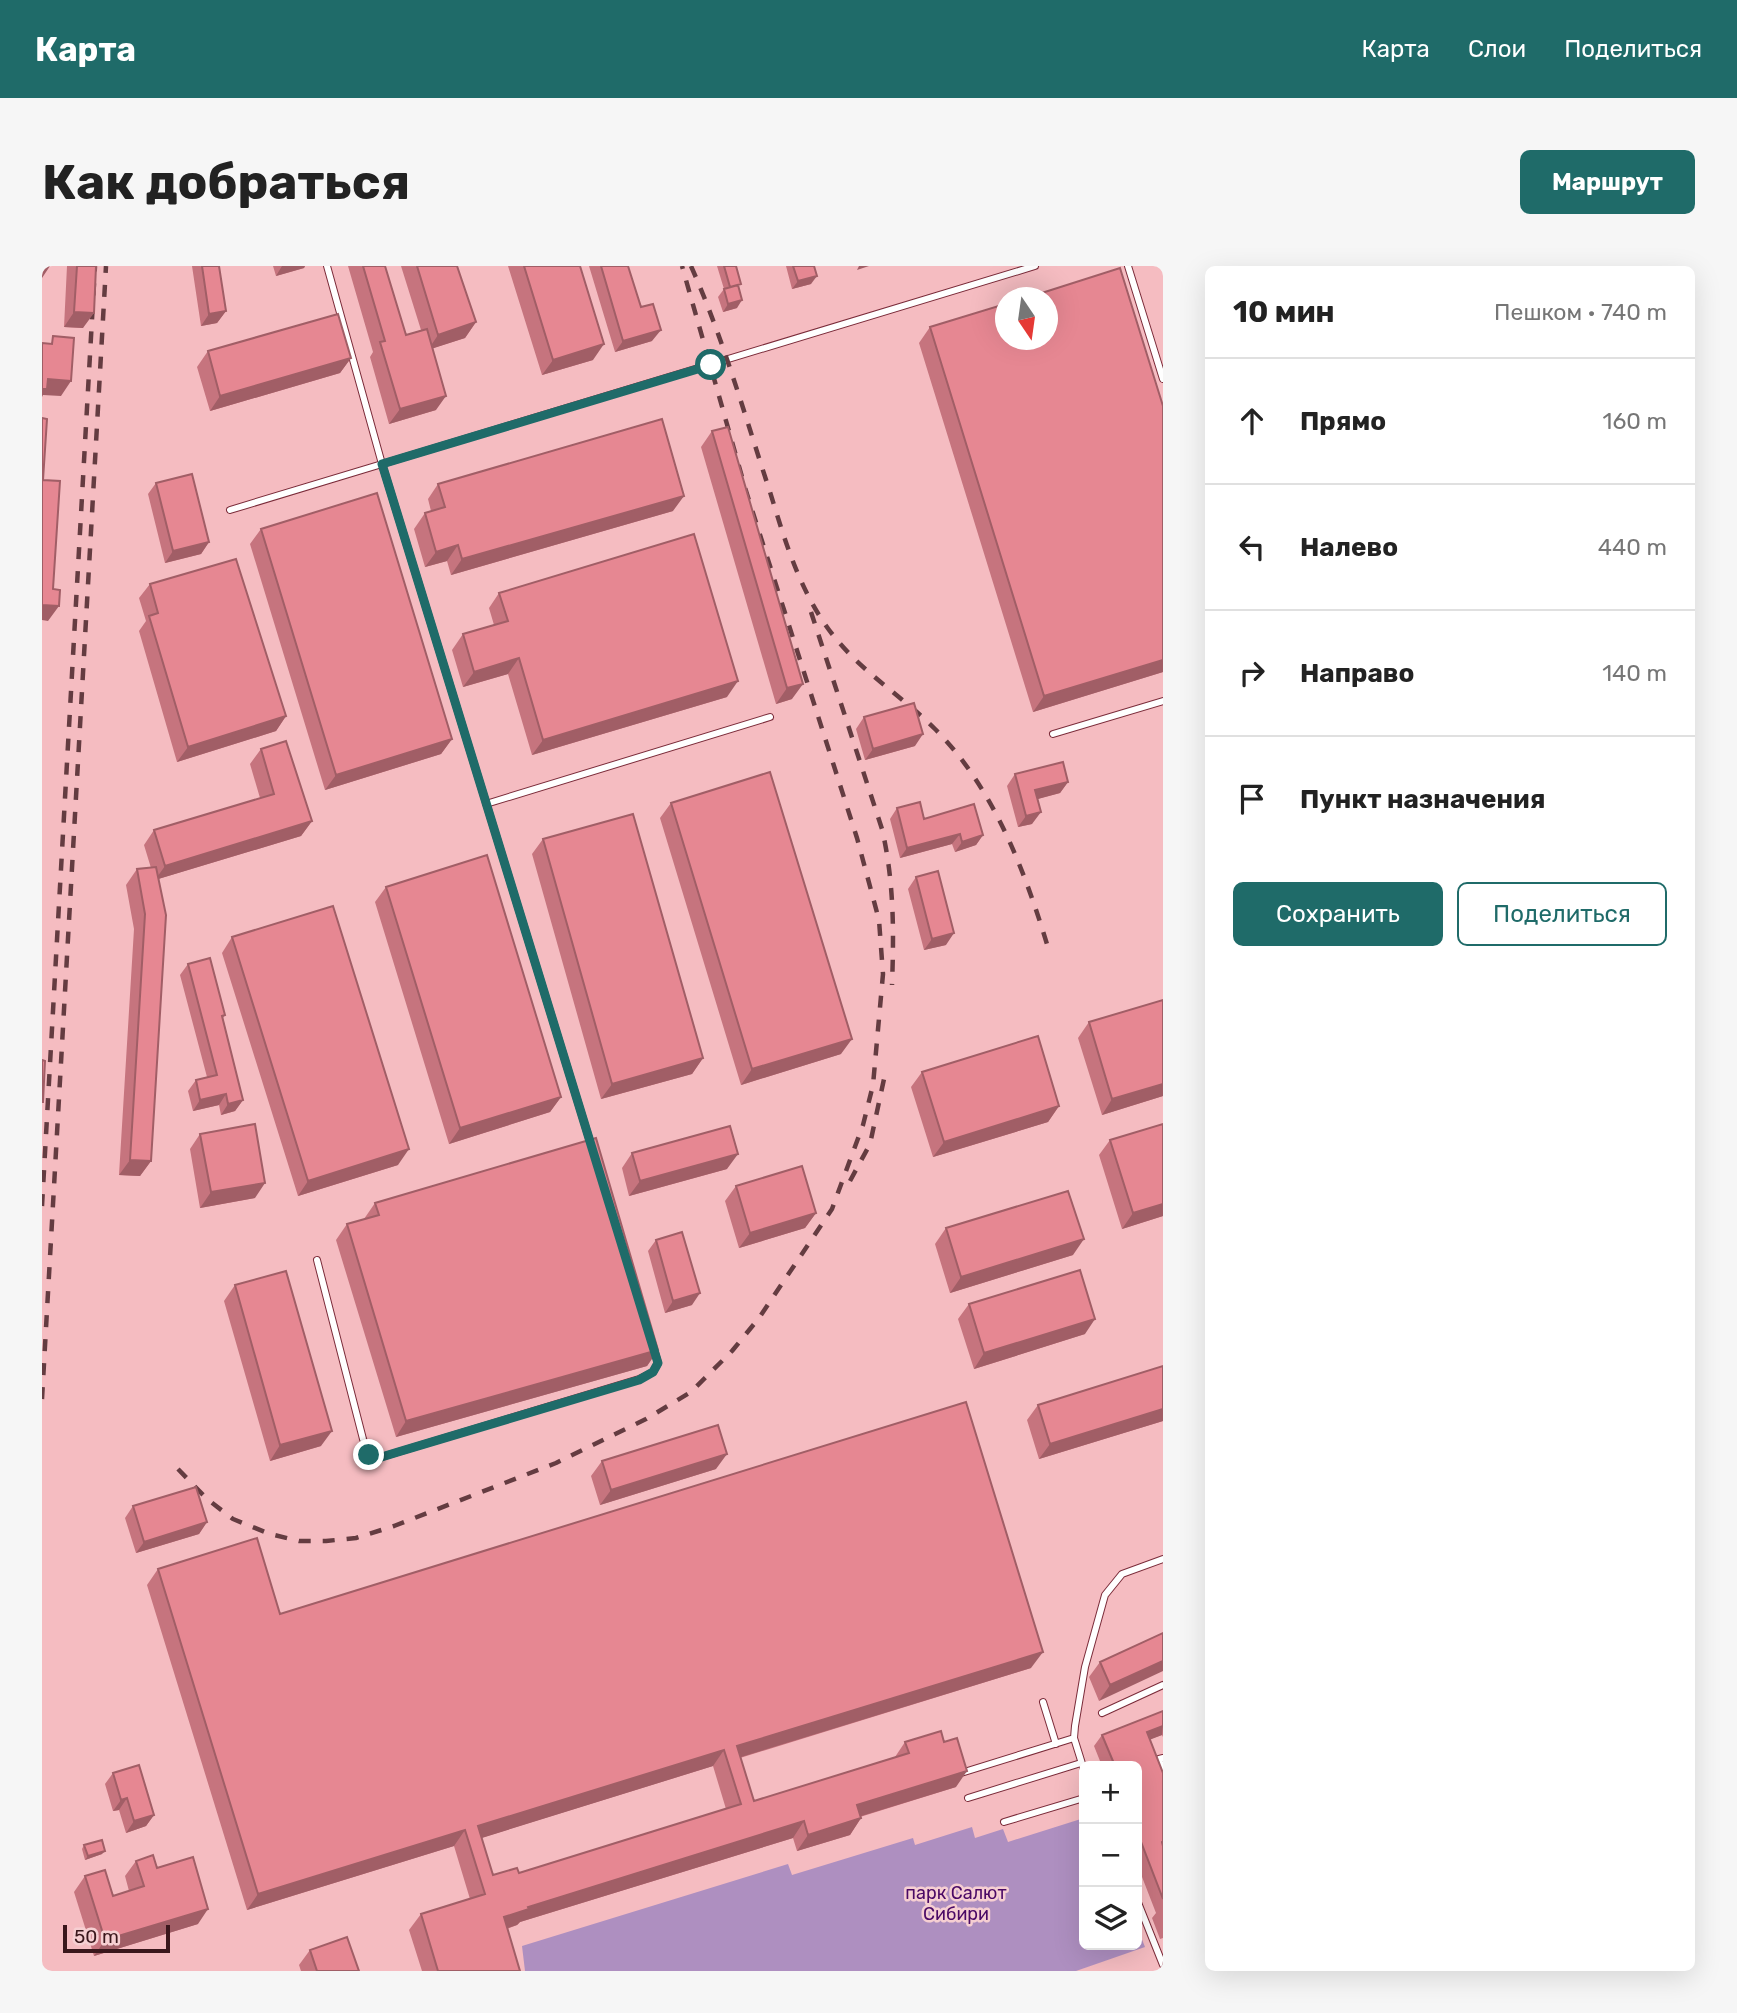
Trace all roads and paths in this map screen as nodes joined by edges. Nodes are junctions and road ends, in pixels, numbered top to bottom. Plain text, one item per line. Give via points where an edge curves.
1 (327, 266) edge
2 (1035, 266) edge
3 (1128, 266) edge
4 (1163, 379) edge
5 (382, 464) junction
6 (230, 510) dead end
7 (1163, 701) edge
8 (770, 717) dead end
9 (1053, 734) dead end
10 (486, 804) junction
11 (597, 1163) edge
12 (317, 1260) dead end
13 (650, 1336) edge
14 (1163, 1559) edge
15 (1163, 1685) edge
16 (1043, 1702) dead end
17 (1102, 1713) dead end
18 (1074, 1738) junction
19 (1056, 1744) junction
20 (1163, 1758) edge
21 (1081, 1761) edge
22 (1079, 1768) edge
23 (1163, 1771) edge
24 (959, 1774) edge
25 (968, 1798) dead end
26 (1079, 1800) edge
27 (1004, 1822) dead end
28 (1142, 1912) edge
29 (1163, 1965) edge

1 - 5 lane
2 - 5 lane
3 - 4 lane
5 - 6 lane
5 - 10 lane
7 - 9 lane
8 - 10 lane
10 - 11 lane
12 - 13 lane via 363,1439 375,1459 639,1380 658,1363
14 - 18 lane via 1122,1574 1105,1595 1085,1667
15 - 17 lane
16 - 19 lane
18 - 19 lane
18 - 21 lane
19 - 24 lane
20 - 23 lane via 1158,1759
22 - 25 lane
26 - 27 lane
28 - 29 lane

